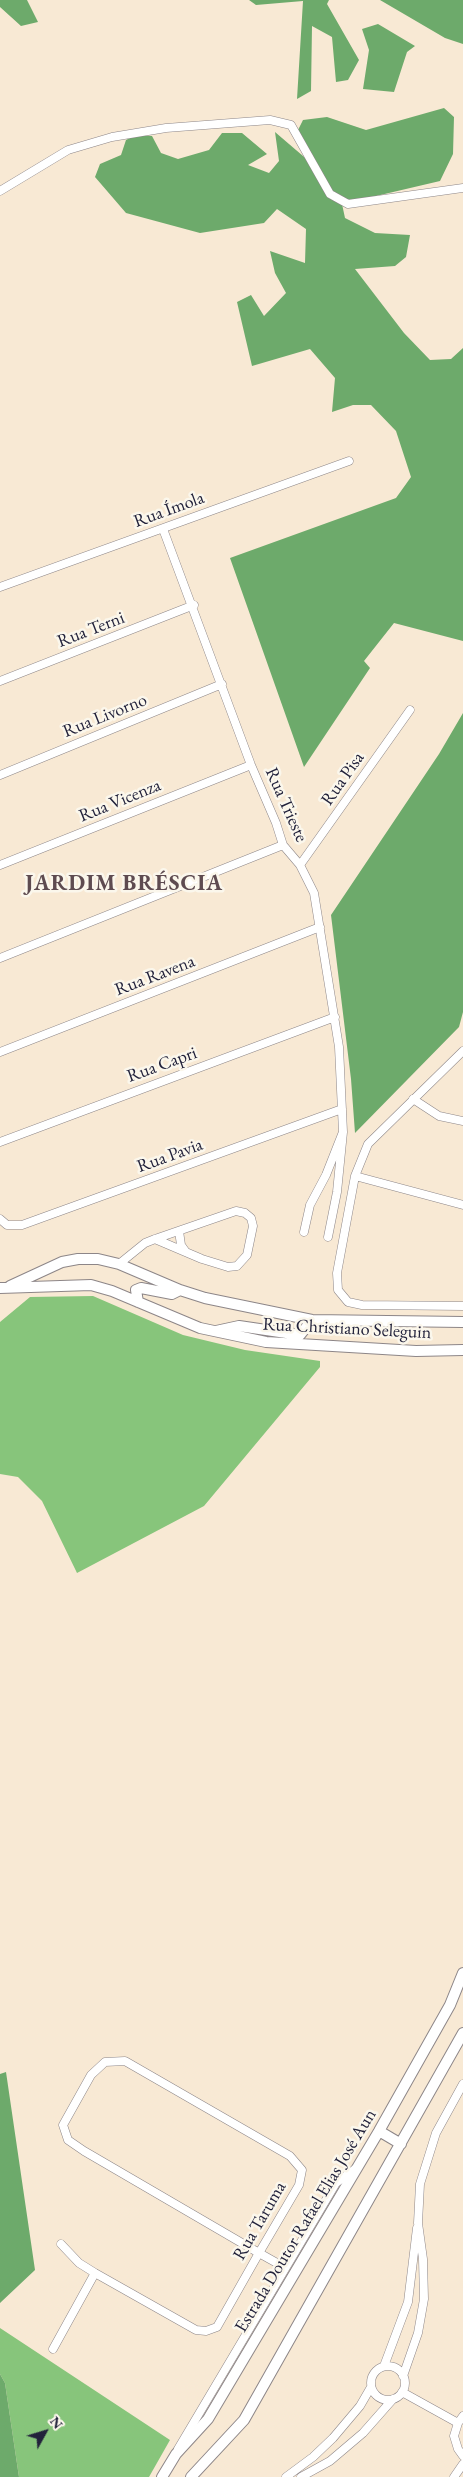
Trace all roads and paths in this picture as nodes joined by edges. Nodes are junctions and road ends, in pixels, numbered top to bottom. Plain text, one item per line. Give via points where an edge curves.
1 (463, 188) edge
2 (0, 191) edge
3 (349, 461) dead end
4 (163, 529) junction
5 (0, 587) edge
6 (194, 606) junction
7 (0, 682) edge
8 (222, 684) junction
9 (410, 710) dead end
10 (252, 765) junction
11 (0, 775) edge
12 (283, 845) junction
13 (0, 865) edge
14 (300, 865) junction
15 (320, 927) junction
16 (0, 958) edge
17 (335, 1017) junction
18 (463, 1051) edge
19 (0, 1052) edge
20 (413, 1100) junction
21 (342, 1109) junction
22 (463, 1121) edge
23 (343, 1132) junction
24 (0, 1142) edge
25 (355, 1176) junction
26 (463, 1205) edge
27 (3, 1222) edge
28 (179, 1231) junction
29 (304, 1232) dead end
30 (328, 1237) dead end
31 (154, 1239) junction
32 (186, 1252) junction
33 (119, 1264) junction
34 (4, 1287) edge
35 (180, 1290) junction
36 (138, 1302) junction
37 (463, 1306) edge
38 (312, 1320) junction
39 (463, 1322) edge
40 (212, 1331) junction
41 (463, 1350) edge
42 (463, 1973) edge
43 (463, 2033) edge
44 (463, 2084) edge
45 (379, 2131) junction
46 (401, 2144) junction
47 (355, 2169) junction
48 (418, 2223) junction
49 (61, 2244) dead end
50 (259, 2253) junction
51 (284, 2268) junction
52 (95, 2273) junction
53 (53, 2349) dead end
54 (384, 2366) junction
55 (403, 2376) junction
56 (371, 2387) junction
57 (402, 2392) junction
58 (393, 2399) junction
59 (460, 2420) edge
60 (176, 2454) junction
61 (463, 2456) edge
62 (463, 2464) edge
63 (162, 2477) edge
64 (191, 2477) edge
65 (286, 2477) edge
66 (301, 2477) edge
67 (454, 2477) edge

1 - 2 street via 348,204 330,194 290,125 270,120 166,128 112,136 68,150
3 - 4 street, Rua Ímola
4 - 5 street, Rua Ímola
4 - 6 street, Rua Trieste
6 - 7 street, Rua Terni
6 - 8 street, Rua Trieste
8 - 10 street, Rua Trieste
8 - 11 street, Rua Livorno
9 - 14 street, Rua Pisa
10 - 12 street, Rua Trieste
10 - 13 street, Rua Vicenza
12 - 14 street, Rua Trieste
12 - 16 street
14 - 15 street, Rua Trieste via 314,893
15 - 17 street, Rua Trieste
15 - 19 street, Rua Ravena
17 - 21 street, Rua Trieste
17 - 24 street, Rua Capri
18 - 20 street
20 - 22 street via 439,1116
20 - 25 street via 368,1144
21 - 23 street, Rua Trieste
21 - 27 street, Rua Pavia via 56,1213 22,1224
23 - 29 street, Rua Trieste via 310,1205
23 - 30 street, Rua Trieste via 337,1192
25 - 26 street
25 - 37 street via 337,1273 338,1290 348,1302 362,1305
28 - 31 street
28 - 32 street via 181,1245
28 - 32 street via 236,1211 251,1218 253,1226 247,1256 237,1266
31 - 32 street
31 - 33 street via 134,1250
33 - 34 main road via 98,1259 70,1260
33 - 35 main road
34 - 36 main road, Rua Christiano Seleguin via 91,1285
35 - 36 main road via 172,1294 141,1288 136,1290
35 - 38 main road
36 - 40 main road, Rua Christiano Seleguin
38 - 39 main road
38 - 40 main road via 300,1335 239,1326
40 - 41 main road, Rua Christiano Seleguin via 286,1345
42 - 45 main road, Estrada Doutor Rafael Elias José Aun via 450,2005
43 - 46 main road
44 - 48 street via 436,2133 424,2166
45 - 46 main road
45 - 47 main road, Estrada Doutor Rafael Elias José Aun
46 - 64 main road via 244,2420
47 - 51 street via 336,2183
47 - 60 main road, Estrada Doutor Rafael Elias José Aun via 208,2419
48 - 54 street via 408,2302
48 - 55 street via 424,2299 418,2333
49 - 52 street, Rua Taruma via 79,2263
50 - 50 street, Rua Taruma via 299,2185 302,2170 282,2151 125,2060 105,2062 91,2075 63,2125 68,2140
50 - 51 street
50 - 52 street, Rua Taruma via 218,2326 206,2331 196,2330
51 - 60 street
52 - 53 street
54 - 55 street via 399,2370
54 - 56 street via 372,2376
55 - 57 street
56 - 58 street via 384,2400
56 - 65 street via 360,2406 333,2438
57 - 58 street
57 - 59 street
58 - 66 street via 330,2461
59 - 61 street via 455,2442
60 - 63 main road, Estrada Doutor Rafael Elias José Aun
62 - 67 street

